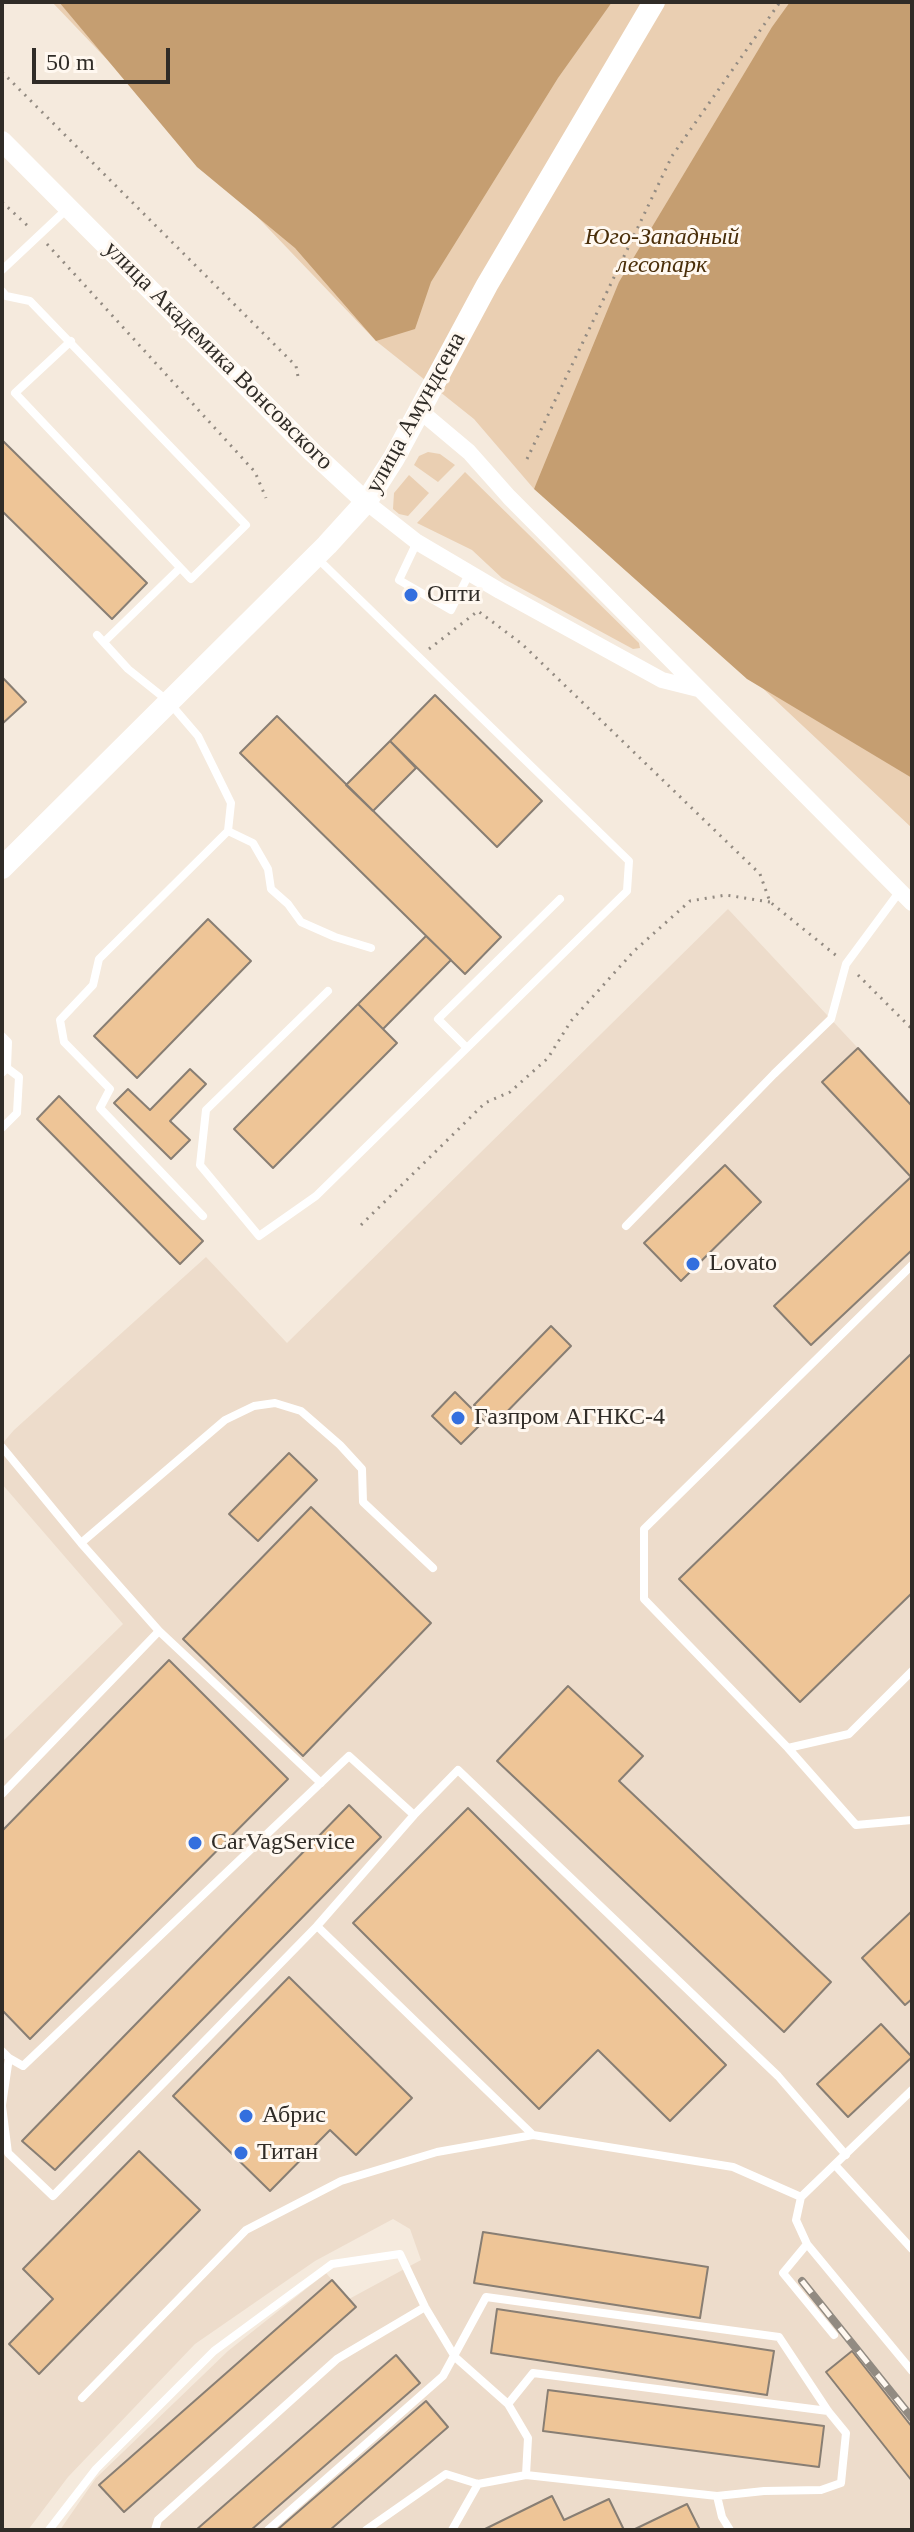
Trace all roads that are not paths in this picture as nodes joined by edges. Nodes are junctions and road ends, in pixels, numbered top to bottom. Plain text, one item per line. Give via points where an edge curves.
1 (654, 2) edge
2 (2, 141) edge
3 (68, 208) junction
4 (2, 270) edge
5 (2, 291) edge
6 (71, 341) junction
7 (419, 410) junction
8 (366, 502) junction
9 (417, 542) junction
10 (315, 556) junction
11 (180, 568) junction
12 (469, 574) junction
13 (97, 635) dead end
14 (104, 642) junction
15 (700, 689) junction
16 (168, 701) junction
17 (228, 831) junction
18 (2, 868) edge
19 (906, 897) edge
20 (560, 899) dead end
21 (371, 948) dead end
22 (328, 991) dead end
23 (2, 1036) edge
24 (467, 1048) junction
25 (4, 1070) edge
26 (2, 1128) edge
27 (203, 1216) dead end
28 (626, 1226) dead end
29 (912, 1265) edge
30 (2, 1447) edge
31 (81, 1543) junction
32 (433, 1568) dead end
33 (159, 1631) junction
34 (912, 1671) edge
35 (788, 1748) junction
36 (321, 1783) junction
37 (2, 1794) edge
38 (414, 1815) junction
39 (912, 1820) edge
40 (317, 1926) junction
41 (2, 2051) edge
42 (9, 2058) junction
43 (912, 2090) edge
44 (2, 2106) edge
45 (533, 2135) junction
46 (846, 2155) junction
47 (835, 2165) junction
48 (801, 2197) junction
49 (807, 2244) junction
50 (912, 2249) edge
51 (425, 2307) junction
52 (834, 2335) dead end
53 (455, 2357) junction
54 (912, 2371) edge
55 (82, 2398) dead end
56 (508, 2404) junction
57 (828, 2411) junction
58 (526, 2475) junction
59 (478, 2484) junction
60 (717, 2496) junction
61 (49, 2530) edge
62 (155, 2530) edge
63 (268, 2530) edge
64 (366, 2530) edge
65 (452, 2530) edge
66 (730, 2530) edge

1 - 7 main road, улица Амундсена
2 - 3 street, улица Академика Вонсовского
3 - 4 lane
3 - 8 street, улица Академика Вонсовского
5 - 6 lane via 30,301
6 - 11 lane via 15,393
6 - 11 lane via 246,525 191,579
7 - 8 main road, улица Амундсена
7 - 15 street via 469,452
8 - 9 street, улица Академика Вонсовского
8 - 10 main road, улица Амундсена
9 - 12 street, улица Академика Вонсовского
9 - 12 lane via 399,580 451,610
10 - 16 main road, улица Амундсена
10 - 24 lane via 629,861 627,891
11 - 14 lane
12 - 15 street, улица Академика Вонсовского via 662,680
13 - 14 lane
14 - 16 lane
15 - 19 street
16 - 17 lane via 198,736 221,780 231,803
16 - 18 main road, улица Амундсена
17 - 21 lane via 253,843 268,869 271,889 301,922
17 - 27 lane via 99,959 93,985 60,1020 64,1042 110,1089 100,1108
19 - 28 lane via 846,964 831,1019
20 - 24 lane via 438,1019
22 - 24 lane via 206,1110 200,1165 259,1236 316,1196
23 - 25 lane via 8,1042
25 - 26 lane via 19,1077 17,1113
29 - 35 lane via 644,1529 644,1599
30 - 31 lane
31 - 32 lane via 225,1420 275,1403 301,1411 340,1445 362,1469 363,1502
31 - 33 lane
33 - 36 lane
33 - 37 lane
34 - 35 lane via 849,1734
35 - 39 lane via 856,1825
36 - 38 lane via 349,1756
36 - 42 lane via 23,2066
38 - 40 lane
38 - 46 lane via 458,1770 778,2076
40 - 44 lane via 53,2196 8,2153
40 - 45 lane
41 - 42 lane
42 - 44 lane
43 - 46 lane
45 - 48 lane via 733,2167
45 - 55 lane via 437,2152 341,2181 246,2230
46 - 47 lane
47 - 48 lane
47 - 50 lane
48 - 49 lane via 796,2220
49 - 52 lane via 783,2273
49 - 54 lane
51 - 53 lane
51 - 61 lane via 400,2254 332,2264 214,2351 96,2469
51 - 62 lane via 337,2359 158,2520
53 - 56 lane
53 - 57 lane via 486,2297 779,2337
53 - 63 lane via 443,2376
56 - 57 lane via 533,2373
56 - 58 lane via 528,2438
57 - 60 lane via 846,2433 841,2483 821,2490
58 - 59 lane
58 - 60 lane
59 - 64 lane via 446,2474
59 - 65 lane
60 - 66 lane

